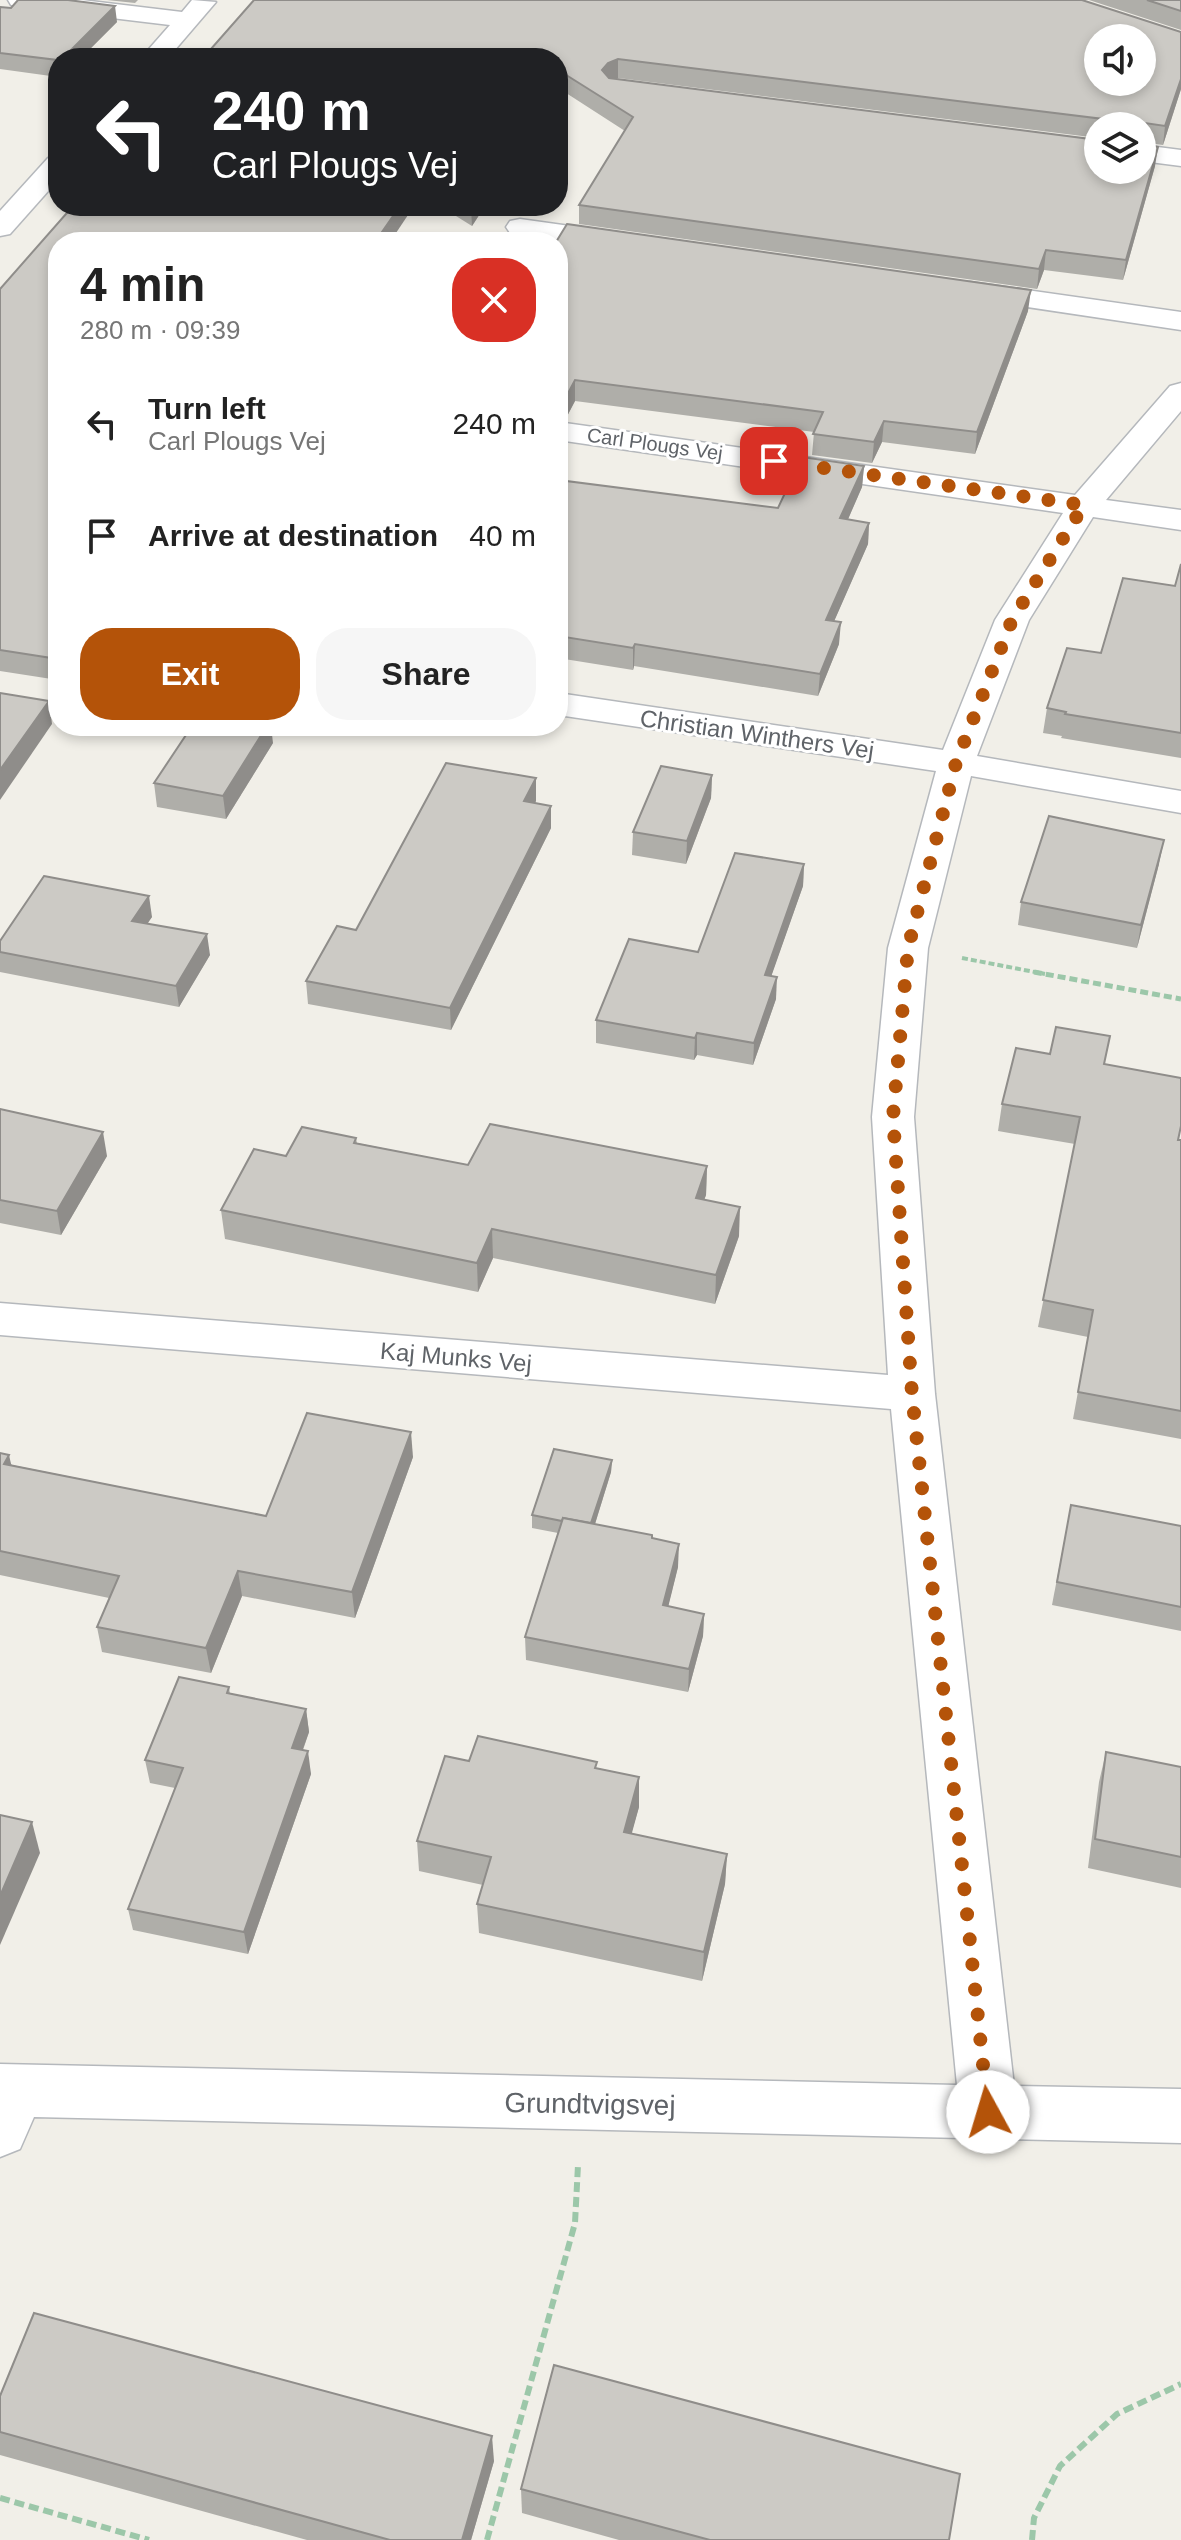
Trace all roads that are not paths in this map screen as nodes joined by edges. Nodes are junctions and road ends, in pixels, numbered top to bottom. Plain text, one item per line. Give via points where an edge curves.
1 (20, 0) edge
2 (206, 0) edge
3 (189, 20) junction
4 (163, 48) edge
5 (1156, 155) edge
6 (1181, 158) edge
7 (48, 175) edge
8 (520, 227) dead end
9 (0, 228) edge
10 (555, 232) edge
11 (568, 234) edge
12 (646, 245) edge
13 (945, 287) edge
14 (1181, 321) edge
15 (1181, 392) edge
16 (568, 432) edge
17 (1084, 505) junction
18 (1181, 520) edge
19 (568, 705) edge
20 (956, 763) junction
21 (1181, 802) edge
22 (0, 1319) edge
23 (912, 1394) junction
24 (6, 2104) edge
25 (988, 2112) junction
26 (1181, 2116) edge

1 - 3 street
2 - 3 street
3 - 4 street
5 - 6 street
7 - 9 street
8 - 10 street
11 - 12 street
13 - 14 street
15 - 17 street
16 - 17 street, Carl Plougs Vej
17 - 18 street, Carl Plougs Vej
17 - 20 street via 1012,620
19 - 20 street, Christian Winthers Vej
20 - 21 street, Christian Winthers Vej
20 - 23 street via 908,948 893,1117
22 - 23 street, Kaj Munks Vej
23 - 25 street
24 - 25 street, Grundtvigsvej via 581,2104
25 - 26 street, Grundtvigsvej

